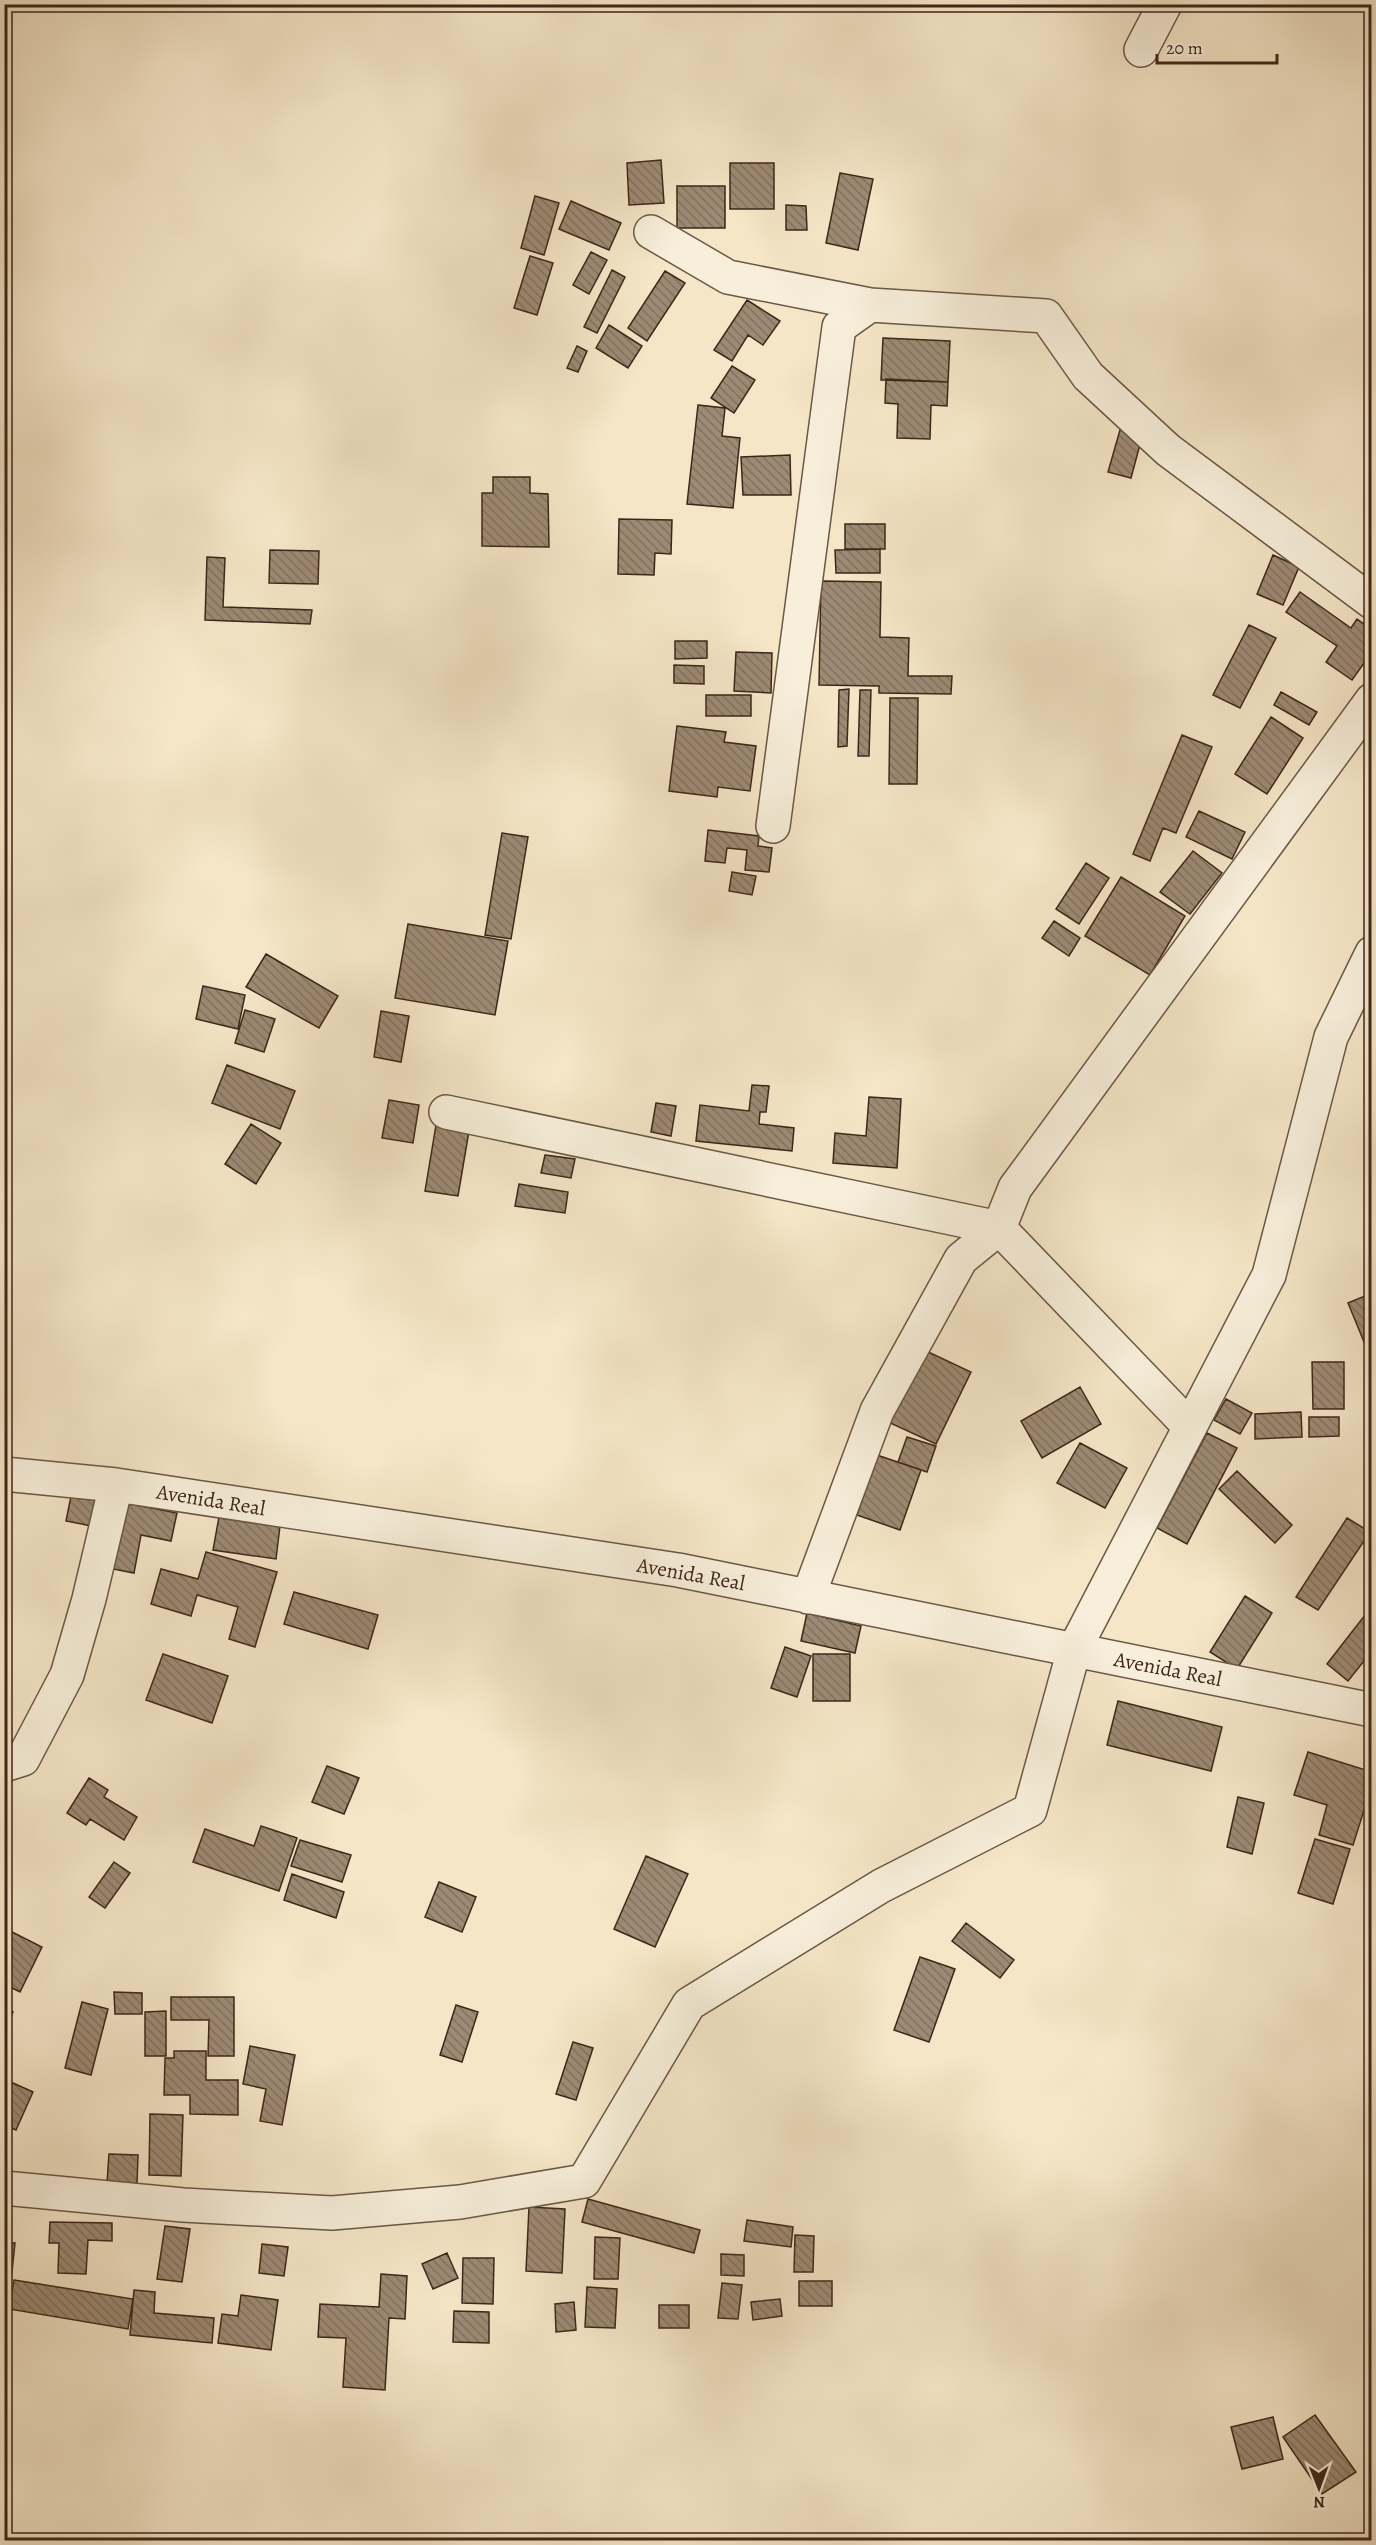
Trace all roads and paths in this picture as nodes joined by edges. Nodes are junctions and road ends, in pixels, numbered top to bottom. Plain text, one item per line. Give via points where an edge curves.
1 (1165, 4) edge
2 (1141, 50) dead end
3 (651, 232) dead end
4 (870, 305) junction
5 (1371, 602) edge
6 (1371, 700) edge
7 (773, 826) dead end
8 (1371, 953) edge
9 (447, 1112) dead end
10 (999, 1228) junction
11 (1190, 1427) junction
12 (4, 1474) edge
13 (116, 1485) junction
14 (808, 1597) junction
15 (1074, 1650) junction
16 (1371, 1710) edge
17 (4, 1765) edge
18 (4, 2188) edge

1 - 2 street
3 - 4 street via 728,277
4 - 5 street via 1046,316 1088,376 1168,450
4 - 7 street via 839,327
6 - 10 street via 1016,1188
8 - 11 street via 1331,1037 1269,1275
9 - 10 street
10 - 11 street
10 - 14 street via 961,1260 877,1411
11 - 15 street
12 - 13 street, Avenida Real
13 - 14 street, Avenida Real via 678,1570
13 - 17 street via 67,1675 23,1759
14 - 15 street, Avenida Real
15 - 16 street, Avenida Real
15 - 18 street via 1030,1810 881,1886 689,2004 584,2181 460,2202 332,2213 183,2205

